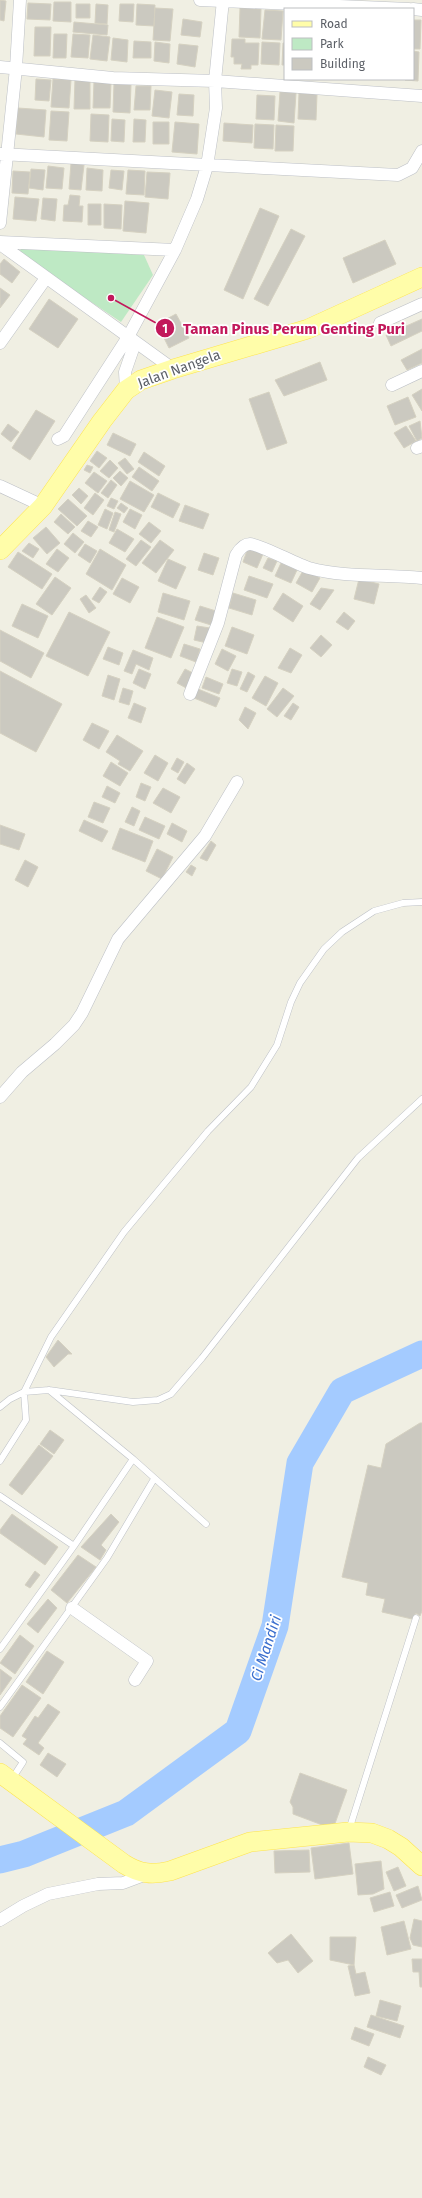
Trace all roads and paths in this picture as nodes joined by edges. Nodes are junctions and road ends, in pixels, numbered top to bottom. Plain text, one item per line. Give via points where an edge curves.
1 (20, 0) edge
2 (200, 0) edge
3 (223, 0) edge
4 (388, 8) edge
5 (0, 67) edge
6 (16, 68) junction
7 (215, 81) junction
8 (422, 96) edge
9 (422, 151) edge
10 (4, 154) edge
11 (208, 166) junction
12 (0, 223) edge
13 (0, 243) edge
14 (175, 250) junction
15 (422, 277) edge
16 (46, 278) junction
17 (422, 304) edge
18 (380, 323) dead end
19 (132, 340) junction
20 (0, 342) edge
21 (173, 369) junction
22 (422, 371) edge
23 (392, 386) dead end
24 (126, 390) junction
25 (58, 439) dead end
26 (0, 486) edge
27 (43, 506) junction
28 (0, 550) edge
29 (422, 578) edge
30 (190, 694) dead end
31 (237, 782) dead end
32 (422, 902) edge
33 (0, 1097) edge
34 (422, 1099) edge
35 (49, 1390) junction
36 (24, 1392) junction
37 (0, 1407) edge
38 (132, 1459) junction
39 (0, 1461) edge
40 (154, 1479) junction
41 (0, 1496) edge
42 (206, 1524) dead end
43 (74, 1546) junction
44 (72, 1608) junction
45 (416, 1618) dead end
46 (3, 1639) edge
47 (0, 1649) edge
48 (135, 1680) dead end
49 (0, 1707) edge
50 (0, 1743) edge
51 (5, 1777) edge
52 (348, 1832) junction
53 (422, 1866) edge
54 (147, 1874) junction
55 (0, 1920) edge

1 - 6 street
2 - 3 street
3 - 4 street
3 - 7 street
5 - 6 street
6 - 7 street via 113,78
6 - 10 street
7 - 8 street
7 - 11 street via 216,108
9 - 11 street via 412,168 398,175
10 - 11 street
10 - 12 street
11 - 14 street
13 - 14 street
13 - 16 street
14 - 19 street
15 - 21 main road, Jalan Nangela via 308,329
16 - 19 street
16 - 20 street
17 - 18 street
19 - 21 street via 154,353
19 - 24 street via 125,372
19 - 25 street via 64,436
21 - 24 main road, Jalan Nangela via 141,380
22 - 23 street
24 - 27 main road, Jalan Nangela
26 - 27 street
27 - 28 main road, Jalan Nangela
29 - 30 street via 342,574 309,568 258,546 243,546 236,555 218,623
31 - 33 street via 205,836 118,939 74,1025 22,1072
32 - 36 lane via 403,903 374,911 342,932 324,949 300,983 277,1045 251,1087 208,1130 124,1232 51,1337
34 - 35 lane via 358,1158 171,1394 158,1400 133,1402 78,1392
35 - 36 lane
35 - 38 lane
36 - 37 lane
36 - 39 lane via 26,1420
38 - 40 lane
38 - 43 lane
40 - 42 lane
40 - 44 lane via 107,1558
41 - 43 lane
43 - 46 lane
44 - 48 street via 147,1661
44 - 49 lane
45 - 52 lane
46 - 47 lane
50 - 51 lane via 23,1762
51 - 54 main road via 124,1864
52 - 53 main road via 372,1833 388,1839
52 - 54 main road via 250,1842 170,1871
54 - 55 street via 123,1883 98,1884 48,1894

